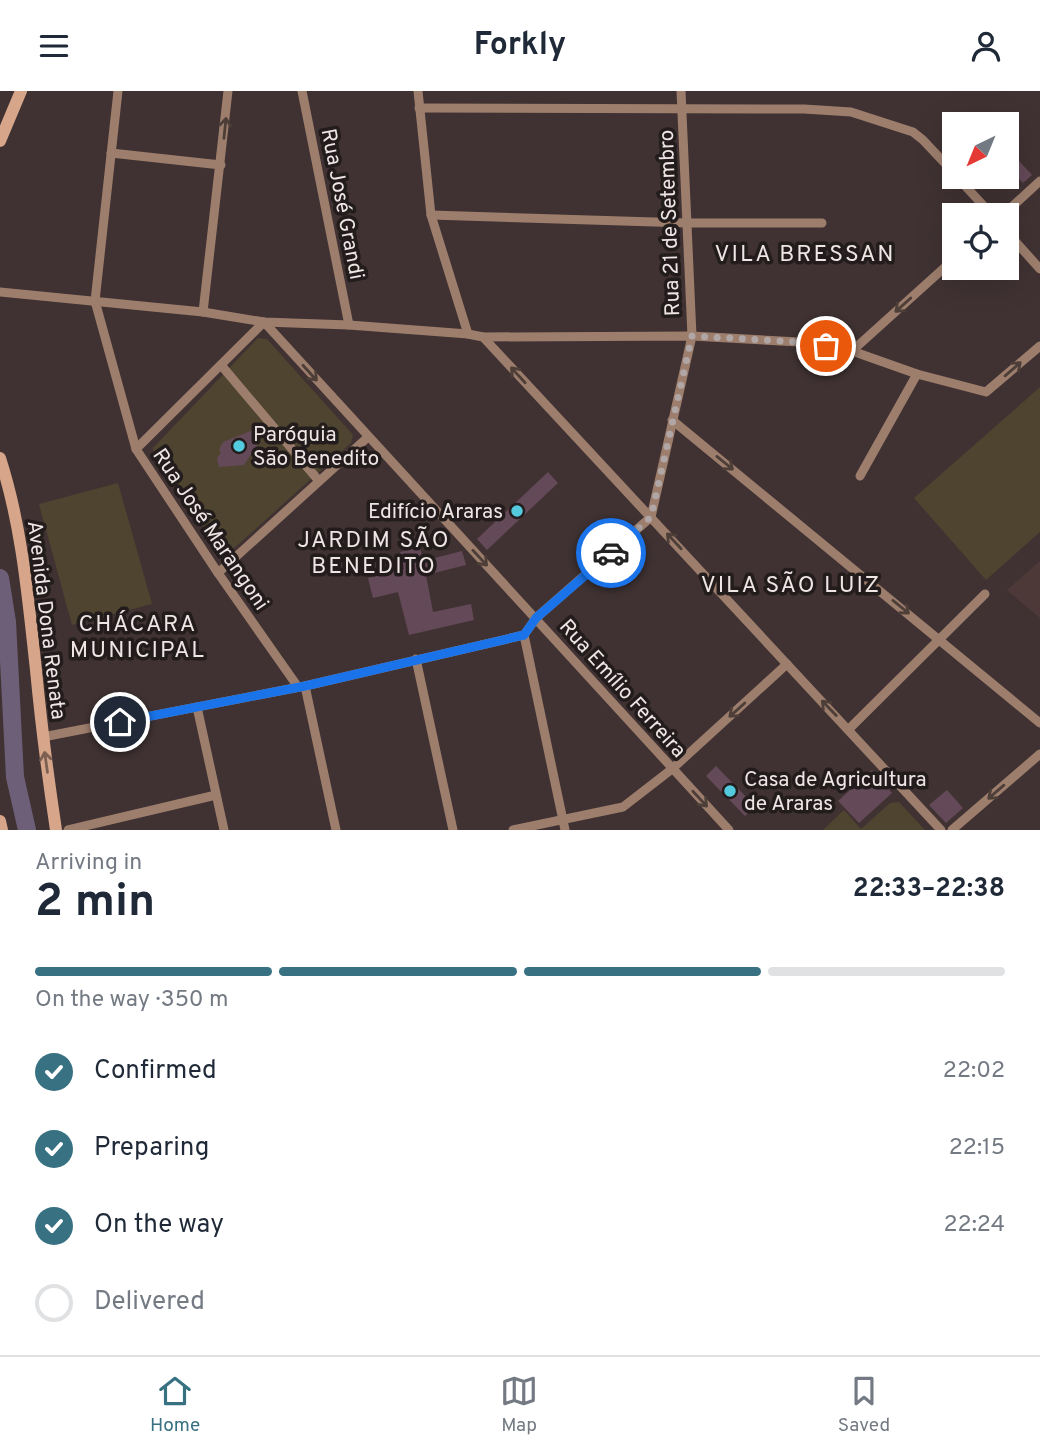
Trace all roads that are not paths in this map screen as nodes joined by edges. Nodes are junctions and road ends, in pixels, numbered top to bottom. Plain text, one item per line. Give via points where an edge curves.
1 (21, 91) edge
2 (118, 91) edge
3 (228, 91) edge
4 (302, 91) edge
5 (418, 91) edge
6 (681, 91) edge
7 (419, 108) junction
8 (682, 109) junction
9 (0, 141) edge
10 (111, 153) junction
11 (942, 161) edge
12 (221, 165) junction
13 (1040, 181) edge
14 (968, 189) edge
15 (981, 203) edge
16 (1016, 203) edge
17 (431, 215) junction
18 (687, 223) junction
19 (822, 223) dead end
20 (1019, 246) edge
21 (1040, 269) edge
22 (942, 271) edge
23 (0, 292) edge
24 (95, 301) junction
25 (203, 312) junction
26 (264, 322) junction
27 (349, 325) junction
28 (468, 334) junction
29 (692, 336) junction
30 (482, 337) junction
31 (1040, 346) edge
32 (852, 351) junction
33 (221, 365) junction
34 (918, 374) junction
35 (672, 420) junction
36 (369, 437) junction
37 (136, 449) junction
38 (0, 458) edge
39 (860, 476) dead end
40 (319, 481) junction
41 (651, 517) junction
42 (218, 573) junction
43 (985, 594) dead end
44 (536, 618) junction
45 (524, 635) junction
46 (940, 639) junction
47 (416, 659) junction
48 (788, 664) junction
49 (301, 687) junction
50 (197, 707) junction
51 (1040, 723) edge
52 (849, 729) junction
53 (43, 737) junction
54 (1040, 754) edge
55 (672, 769) junction
56 (216, 795) junction
57 (563, 820) junction
58 (0, 821) edge
59 (2, 830) edge
60 (56, 830) edge
61 (68, 830) edge
62 (224, 830) edge
63 (335, 830) edge
64 (453, 830) edge
65 (513, 830) edge
66 (565, 830) edge
67 (729, 830) edge
68 (942, 830) edge
69 (952, 830) edge

1 - 9 main road
2 - 10 street, Rua José Marangoni
12 -> 3 street
4 - 27 street, Rua José Grandi
5 - 7 street
6 - 8 street, Rua 21 de Setembro
7 - 8 street
7 - 17 street
8 - 11 street via 851,112 913,132
8 - 18 street, Rua 21 de Setembro
10 - 12 street
10 - 24 street, Rua José Marangoni
12 - 25 street
13 - 16 street
14 - 15 street
17 - 18 street
17 - 28 street
18 - 19 street
18 - 29 street, Rua 21 de Setembro
20 - 21 street
22 -> 32 street
23 - 24 street
24 - 25 street
24 - 37 street, Rua José Marangoni
25 - 26 street
26 - 27 street
26 - 33 street
26 -> 36 street, Rua Emílio Ferreira
27 - 28 street
28 - 30 street
29 - 30 street
29 - 32 street via 799,342
29 - 35 street, Rua 21 de Setembro
41 -> 30 street
34 -> 31 street via 986,393
32 - 34 street
33 - 37 street
33 - 40 street
34 - 39 street
35 - 41 street, Rua 21 de Setembro
35 -> 46 street
36 - 40 street
36 -> 44 street, Rua Emílio Ferreira
37 - 42 street, Rua José Marangoni
38 - 53 main road, Avenida Dona Renata via 11,493 27,589
40 - 42 street
41 - 44 street
48 -> 41 street
42 - 49 street, Rua José Marangoni
43 - 46 street
44 - 45 street
44 - 55 street, Rua Emílio Ferreira
45 - 47 street
45 - 57 street
46 - 51 street
46 - 52 street
47 - 49 street
47 - 64 street
52 -> 48 street
48 -> 55 street
49 - 50 street
49 - 63 street
50 - 53 street
50 - 56 street
52 - 68 street
60 -> 53 main road, Avenida Dona Renata
54 -> 69 street
55 - 57 street via 623,807
55 -> 67 street, Rua Emílio Ferreira
56 - 61 street
56 - 62 street
57 - 65 street
57 - 66 street
58 - 59 main road

